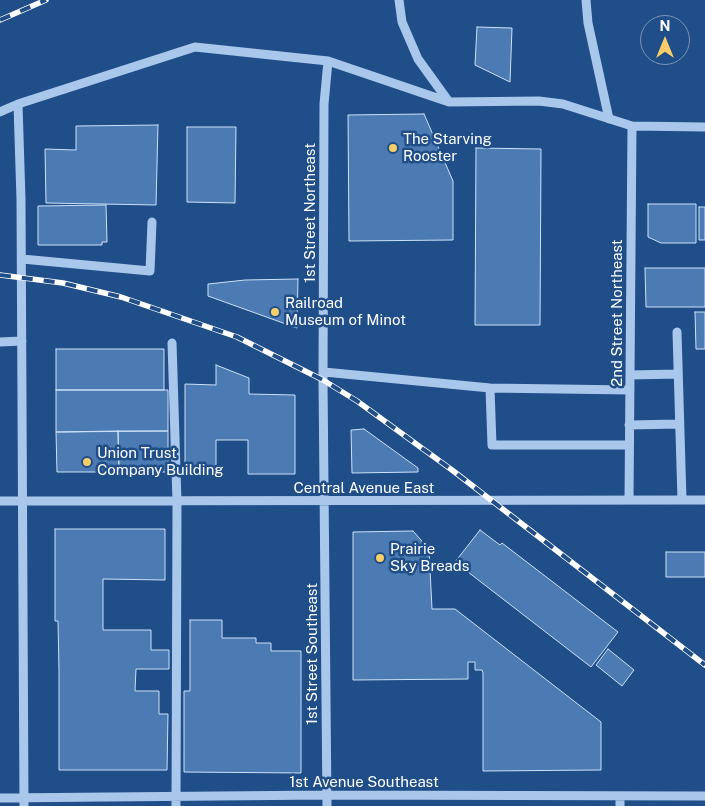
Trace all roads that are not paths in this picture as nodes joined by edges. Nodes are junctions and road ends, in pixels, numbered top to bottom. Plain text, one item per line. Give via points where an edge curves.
1 (399, 0) edge
2 (586, 0) edge
3 (328, 60) junction
4 (449, 102) junction
5 (18, 104) junction
6 (0, 112) edge
7 (610, 119) junction
8 (632, 126) junction
9 (705, 126) edge
10 (152, 222) dead end
11 (22, 259) junction
12 (677, 332) dead end
13 (0, 342) edge
14 (22, 342) junction
15 (172, 343) dead end
16 (324, 372) junction
17 (678, 374) junction
18 (630, 375) junction
19 (490, 388) junction
20 (630, 390) junction
21 (679, 424) junction
22 (630, 425) junction
23 (630, 445) junction
24 (629, 500) junction
25 (682, 500) junction
26 (705, 500) edge
27 (0, 501) edge
28 (24, 502) junction
29 (177, 502) junction
30 (325, 502) junction
31 (327, 795) junction
32 (176, 796) junction
33 (620, 796) junction
34 (705, 796) edge
35 (0, 798) edge
36 (24, 802) edge
37 (176, 806) edge
38 (327, 806) edge
39 (620, 806) edge

1 - 4 street via 402,22 418,59
2 - 7 street
3 - 4 street
3 - 5 street via 195,47
3 - 16 street, 1st Street Northeast via 324,104
4 - 7 street via 539,101 563,104
5 - 6 street
5 - 11 street
7 - 8 street
8 - 9 street
8 - 18 street, 2nd Street Northeast
10 - 11 street via 150,272
11 - 14 street
12 - 17 street
13 - 14 street
14 - 28 street
15 - 29 street
16 - 19 street
16 - 30 street, 1st Street Northeast
17 - 18 street
17 - 21 street
18 - 20 street, 2nd Street Northeast
19 - 20 street
19 - 23 street via 492,445
20 - 22 street, 2nd Street Northeast
21 - 22 street
21 - 25 street
22 - 23 street, 2nd Street Northeast
23 - 24 street, 2nd Street Northeast
24 - 25 street, Central Avenue East
24 - 30 street, Central Avenue East
25 - 26 street, Central Avenue East
27 - 28 street, Central Avenue East
28 - 29 street, Central Avenue East
28 - 36 street
29 - 30 street, Central Avenue East
29 - 32 street
30 - 31 street, 1st Street Southeast
31 - 32 street, 1st Avenue Southeast
31 - 33 street, 1st Avenue Southeast
31 - 38 street, 1st Street Southeast
32 - 36 street, 1st Avenue Southeast
32 - 37 street
33 - 34 street, 1st Avenue Southeast
33 - 39 street
35 - 36 street, 1st Avenue Southeast

